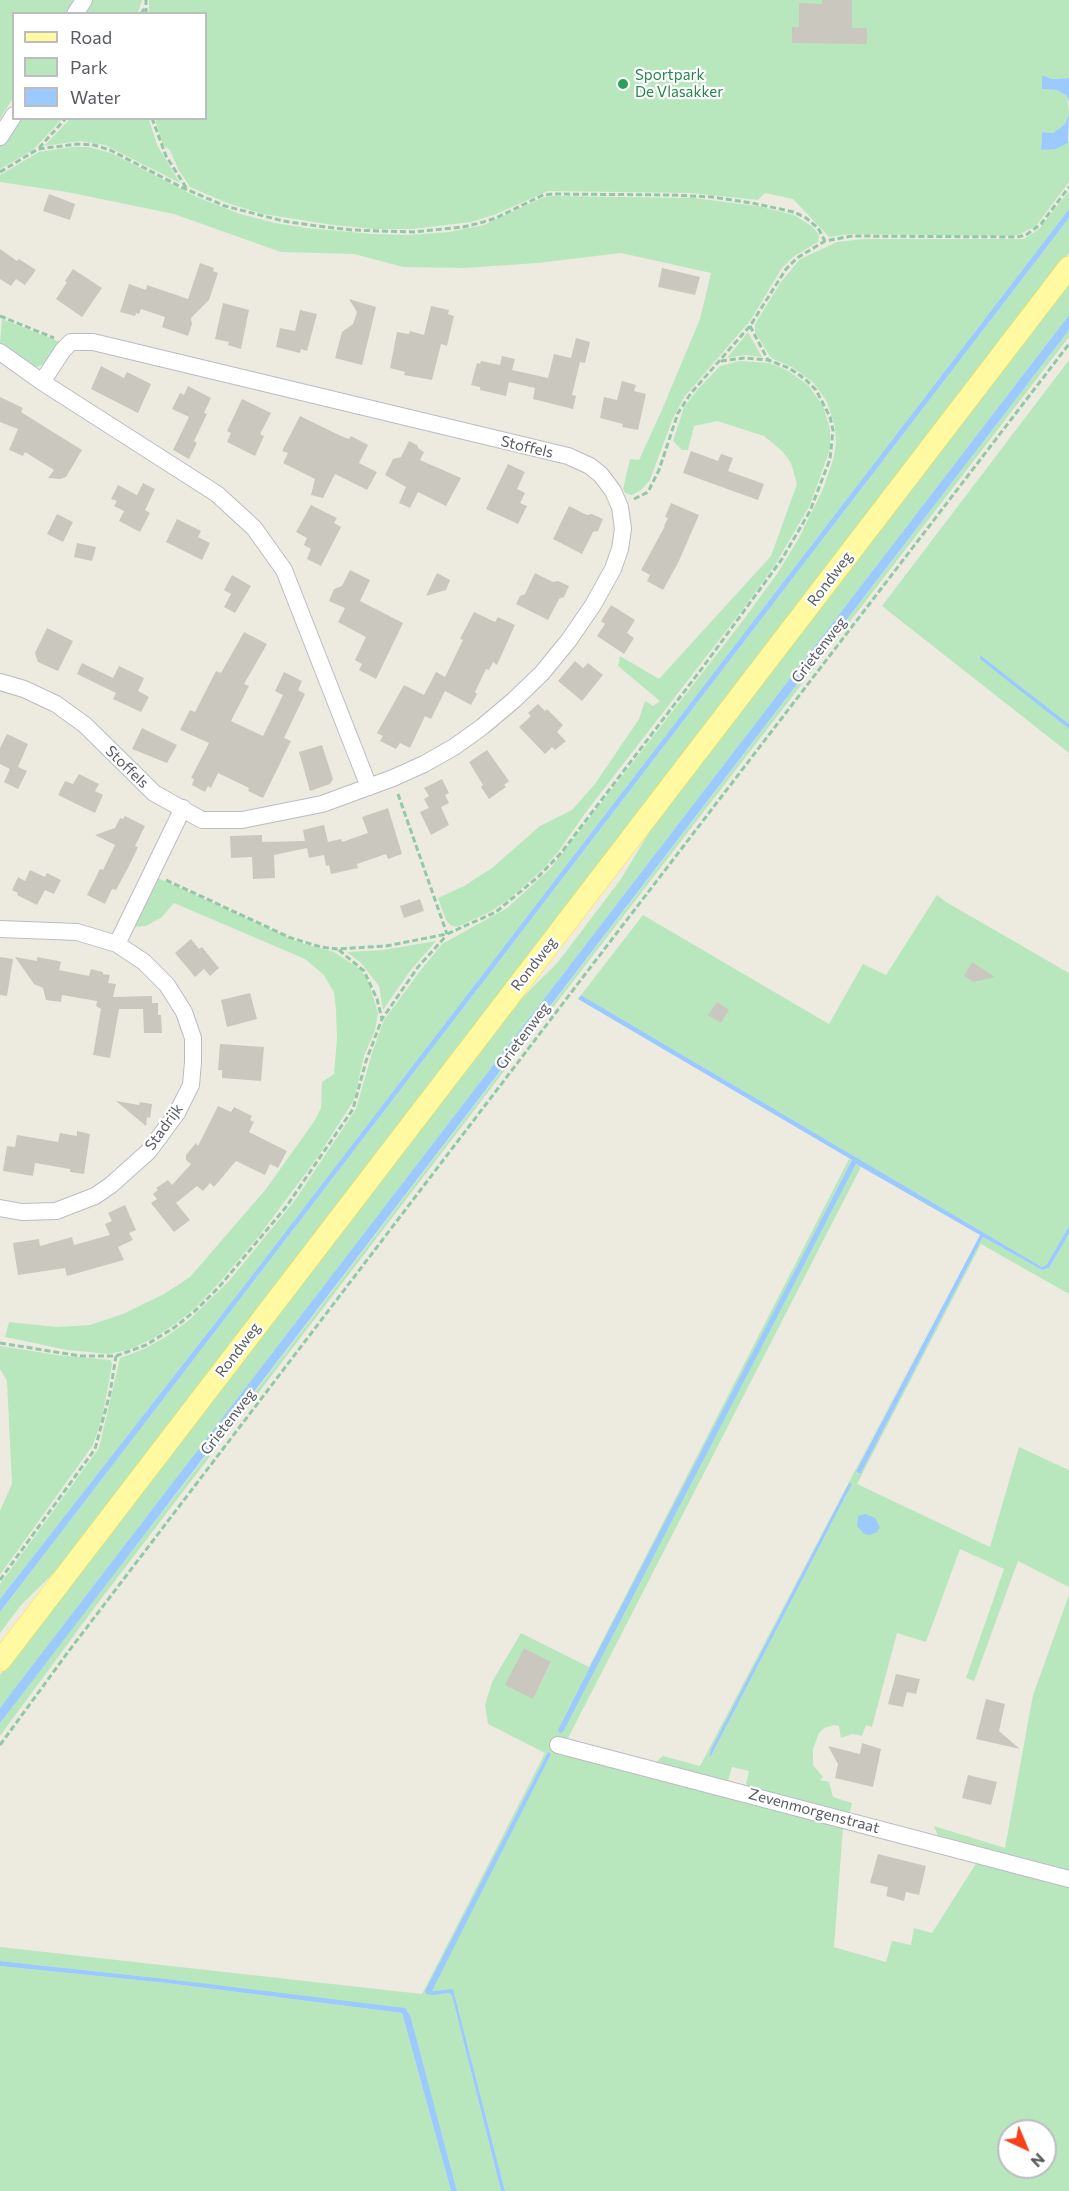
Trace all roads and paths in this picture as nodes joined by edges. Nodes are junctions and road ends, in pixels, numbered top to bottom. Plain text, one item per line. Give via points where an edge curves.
1 (12, 118) edge
2 (64, 120) edge
3 (153, 120) edge
4 (0, 137) edge
5 (38, 149) junction
6 (0, 172) edge
7 (1069, 187) edge
8 (187, 189) junction
9 (825, 242) junction
10 (1069, 267) edge
11 (0, 316) edge
12 (750, 326) junction
13 (69, 344) junction
14 (1069, 344) edge
15 (0, 352) edge
16 (768, 360) junction
17 (720, 361) junction
18 (42, 382) junction
19 (620, 507) junction
20 (0, 682) edge
21 (393, 778) junction
22 (369, 787) junction
23 (183, 808) junction
24 (152, 873) junction
25 (0, 929) edge
26 (447, 934) junction
27 (117, 944) junction
28 (337, 949) junction
29 (382, 1019) junction
30 (0, 1208) edge
31 (0, 1343) edge
32 (116, 1356) junction
33 (0, 1580) edge
34 (0, 1662) edge
35 (0, 1745) edge
36 (558, 1745) dead end
37 (1069, 1879) edge

1 - 4 street
2 - 5 path
3 - 8 path via 166,156
5 - 6 path
5 - 8 path via 94,145
7 - 9 path via 1041,224 1026,235 852,236
8 - 9 path via 225,206 283,221 352,230 413,232 480,223 543,195 712,197 794,212 818,228
9 - 12 path via 786,269
10 - 34 main road, Rondweg
11 - 13 path
12 - 16 path
12 - 17 path
13 - 18 street
13 - 19 street, Stoffels via 93,342 568,456 601,475
14 - 35 path, Grietenweg
15 - 18 street
16 - 17 path
16 - 26 path via 789,368 816,390 833,430 830,459 802,527 703,667 561,853 496,912
17 - 19 path via 678,412 648,492
18 - 22 street via 217,494 254,528 284,570
19 - 21 street, Stoffels via 623,529 613,569 569,640 542,673 482,727 434,758
20 - 23 street, Stoffels via 24,688 56,704 85,725 154,793
21 - 22 street, Stoffels
21 - 26 path
22 - 23 street, Stoffels via 322,804 242,820 202,820
23 - 24 street
24 - 27 street
24 - 28 path via 291,938
25 - 27 street, Stadrijk via 77,932
26 - 28 path via 386,946
26 - 29 path
27 - 30 street, Stadrijk via 144,962 167,985 184,1012 193,1038 191,1086 149,1151 95,1196 56,1211
28 - 29 path via 364,971
29 - 32 path via 353,1109 286,1208 196,1310 146,1345
31 - 32 path via 80,1356
32 - 33 path via 95,1449
36 - 37 street, Zevenmorgenstraat

